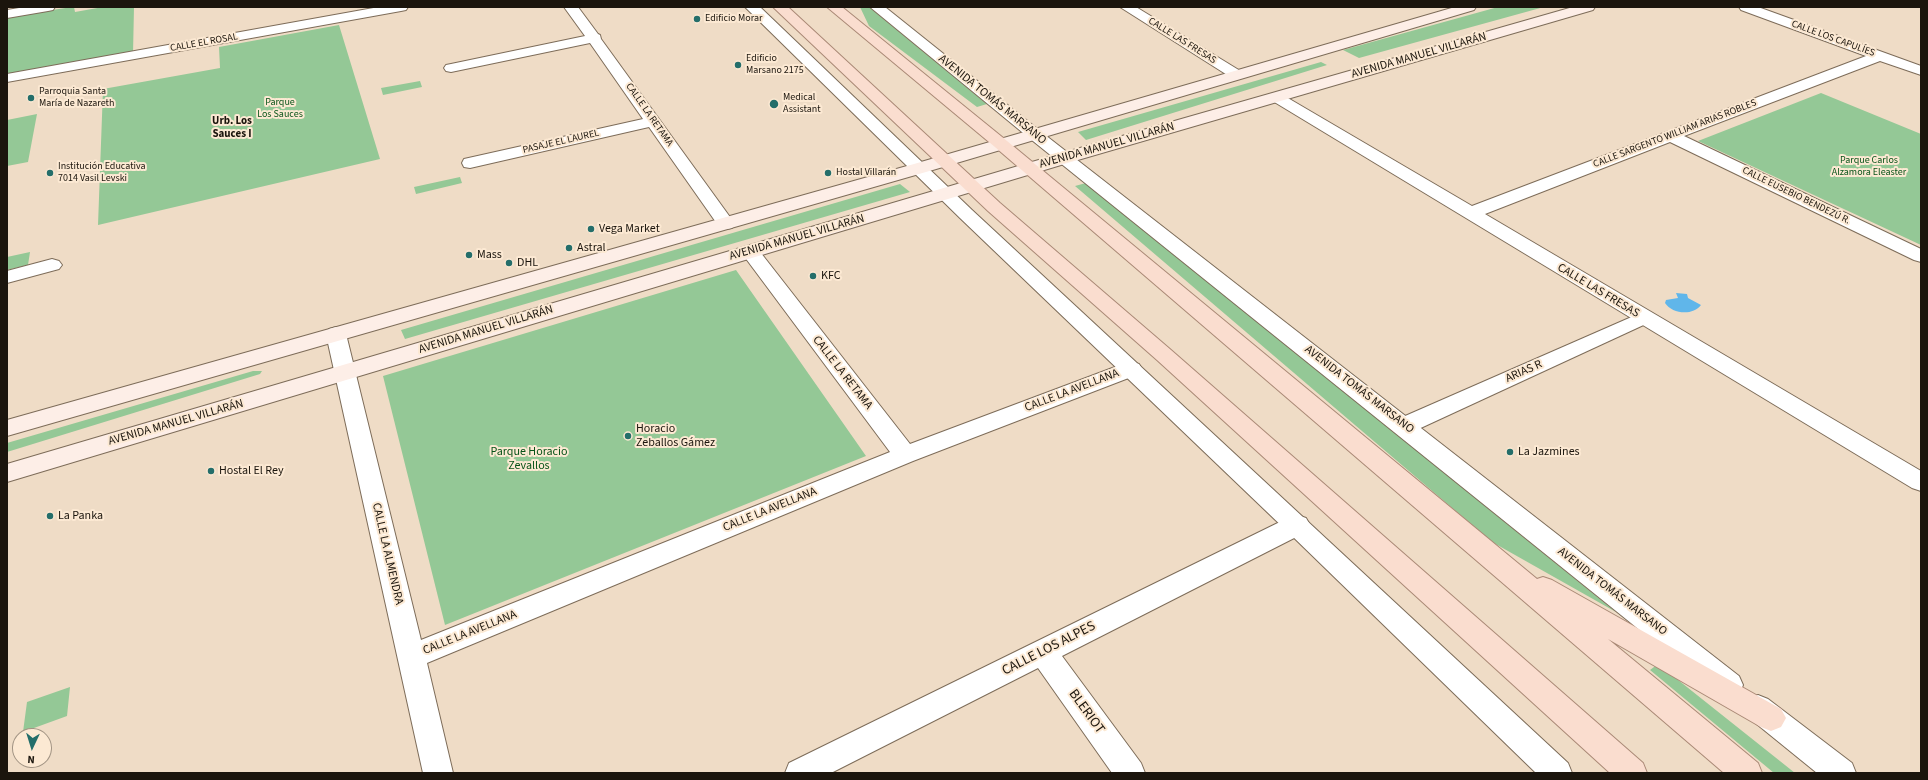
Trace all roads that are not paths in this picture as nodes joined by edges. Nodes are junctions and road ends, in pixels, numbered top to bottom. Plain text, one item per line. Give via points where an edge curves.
1 (48, 7) edge
2 (401, 7) edge
3 (571, 7) edge
4 (752, 7) edge
5 (780, 7) edge
6 (834, 7) edge
7 (850, 7) edge
8 (877, 7) edge
9 (1127, 7) edge
10 (1469, 7) edge
11 (1588, 7) edge
12 (1746, 7) edge
13 (7, 14) edge
14 (860, 30) junction
15 (595, 38) junction
16 (1323, 50) junction
17 (1879, 56) junction
18 (451, 68) dead end
19 (1921, 71) edge
20 (1362, 72) junction
21 (1237, 75) junction
22 (7, 78) edge
23 (1276, 97) junction
24 (653, 121) junction
25 (1034, 134) junction
26 (1670, 136) junction
27 (1001, 144) junction
28 (1065, 158) junction
29 (945, 161) junction
30 (470, 163) dead end
31 (920, 168) junction
32 (1030, 169) junction
33 (972, 186) junction
34 (947, 194) junction
35 (1470, 213) junction
36 (726, 224) junction
37 (750, 252) junction
38 (1921, 256) edge
39 (52, 265) dead end
40 (7, 277) edge
41 (1643, 318) junction
42 (336, 334) junction
43 (1131, 368) junction
44 (346, 372) junction
45 (1404, 426) junction
46 (7, 428) edge
47 (905, 455) junction
48 (7, 473) edge
49 (1921, 482) edge
50 (1297, 525) junction
51 (1497, 562) junction
52 (1043, 652) junction
53 (411, 657) junction
54 (1771, 718) junction
55 (438, 773) edge
56 (800, 773) edge
57 (1130, 773) edge
58 (1556, 773) edge
59 (1632, 773) edge
60 (1747, 773) edge
61 (1841, 773) edge

1 - 13 street
2 - 22 street, CALLE EL ROSAL
3 - 15 street, CALLE LA RETAMA
4 - 31 street
5 - 29 main road
6 - 14 main road
7 - 14 main road
8 - 25 street, AVENIDA TOMÁS MARSANO
9 - 21 street, CALLE LAS FRESAS
10 - 16 main road
11 - 20 main road, AVENIDA MANUEL VILLARÁN
12 - 17 street, CALLE LOS CAPULÍES
14 - 27 main road
15 - 18 street
15 - 24 street, CALLE LA RETAMA
16 - 20 main road
16 - 21 main road
17 - 19 street, CALLE LOS CAPULÍES
17 - 26 street, CALLE SARGENTO WILLIAM ARIAS ROBLES
20 - 23 main road, AVENIDA MANUEL VILLARÁN
21 - 25 main road
23 - 28 main road, AVENIDA MANUEL VILLARÁN
23 - 35 street, CALLE LAS FRESAS
24 - 30 street, PASAJE EL LAUREL
24 - 36 street, CALLE LA RETAMA
25 - 27 main road
25 - 28 street, AVENIDA TOMÁS MARSANO
26 - 35 street, CALLE SARGENTO WILLIAM ARIAS ROBLES
26 - 38 street, CALLE EUSEBIO BENDEZÚ R.
27 - 29 main road
27 - 32 main road
28 - 32 main road, AVENIDA MANUEL VILLARÁN
28 - 45 street, AVENIDA TOMÁS MARSANO
29 - 31 main road
29 - 33 main road
31 - 34 street
31 - 36 main road
32 - 33 main road, AVENIDA MANUEL VILLARÁN
32 - 51 main road
33 - 34 main road, AVENIDA MANUEL VILLARÁN
33 - 59 main road
34 - 37 main road, AVENIDA MANUEL VILLARÁN
34 - 43 street
35 - 41 street, CALLE LAS FRESAS
36 - 42 main road
37 - 44 main road, AVENIDA MANUEL VILLARÁN
37 - 47 street, CALLE LA RETAMA
39 - 40 street
41 - 45 street, ARIAS R
41 - 49 street, CALLE LAS FRESAS
42 - 44 street, CALLE LA ALMENDRA
42 - 46 main road
43 - 47 street, CALLE LA AVELLANA
43 - 50 street
44 - 48 main road, AVENIDA MANUEL VILLARÁN
44 - 53 street, CALLE LA ALMENDRA
45 - 54 street, AVENIDA TOMÁS MARSANO
47 - 53 street, CALLE LA AVELLANA
50 - 52 street, CALLE LOS ALPES
50 - 58 street
51 - 54 main road
51 - 60 main road
52 - 56 street, CALLE LOS ALPES
52 - 57 street, BLERIOT
53 - 55 street, CALLE LA ALMENDRA
54 - 61 street, AVENIDA TOMÁS MARSANO

